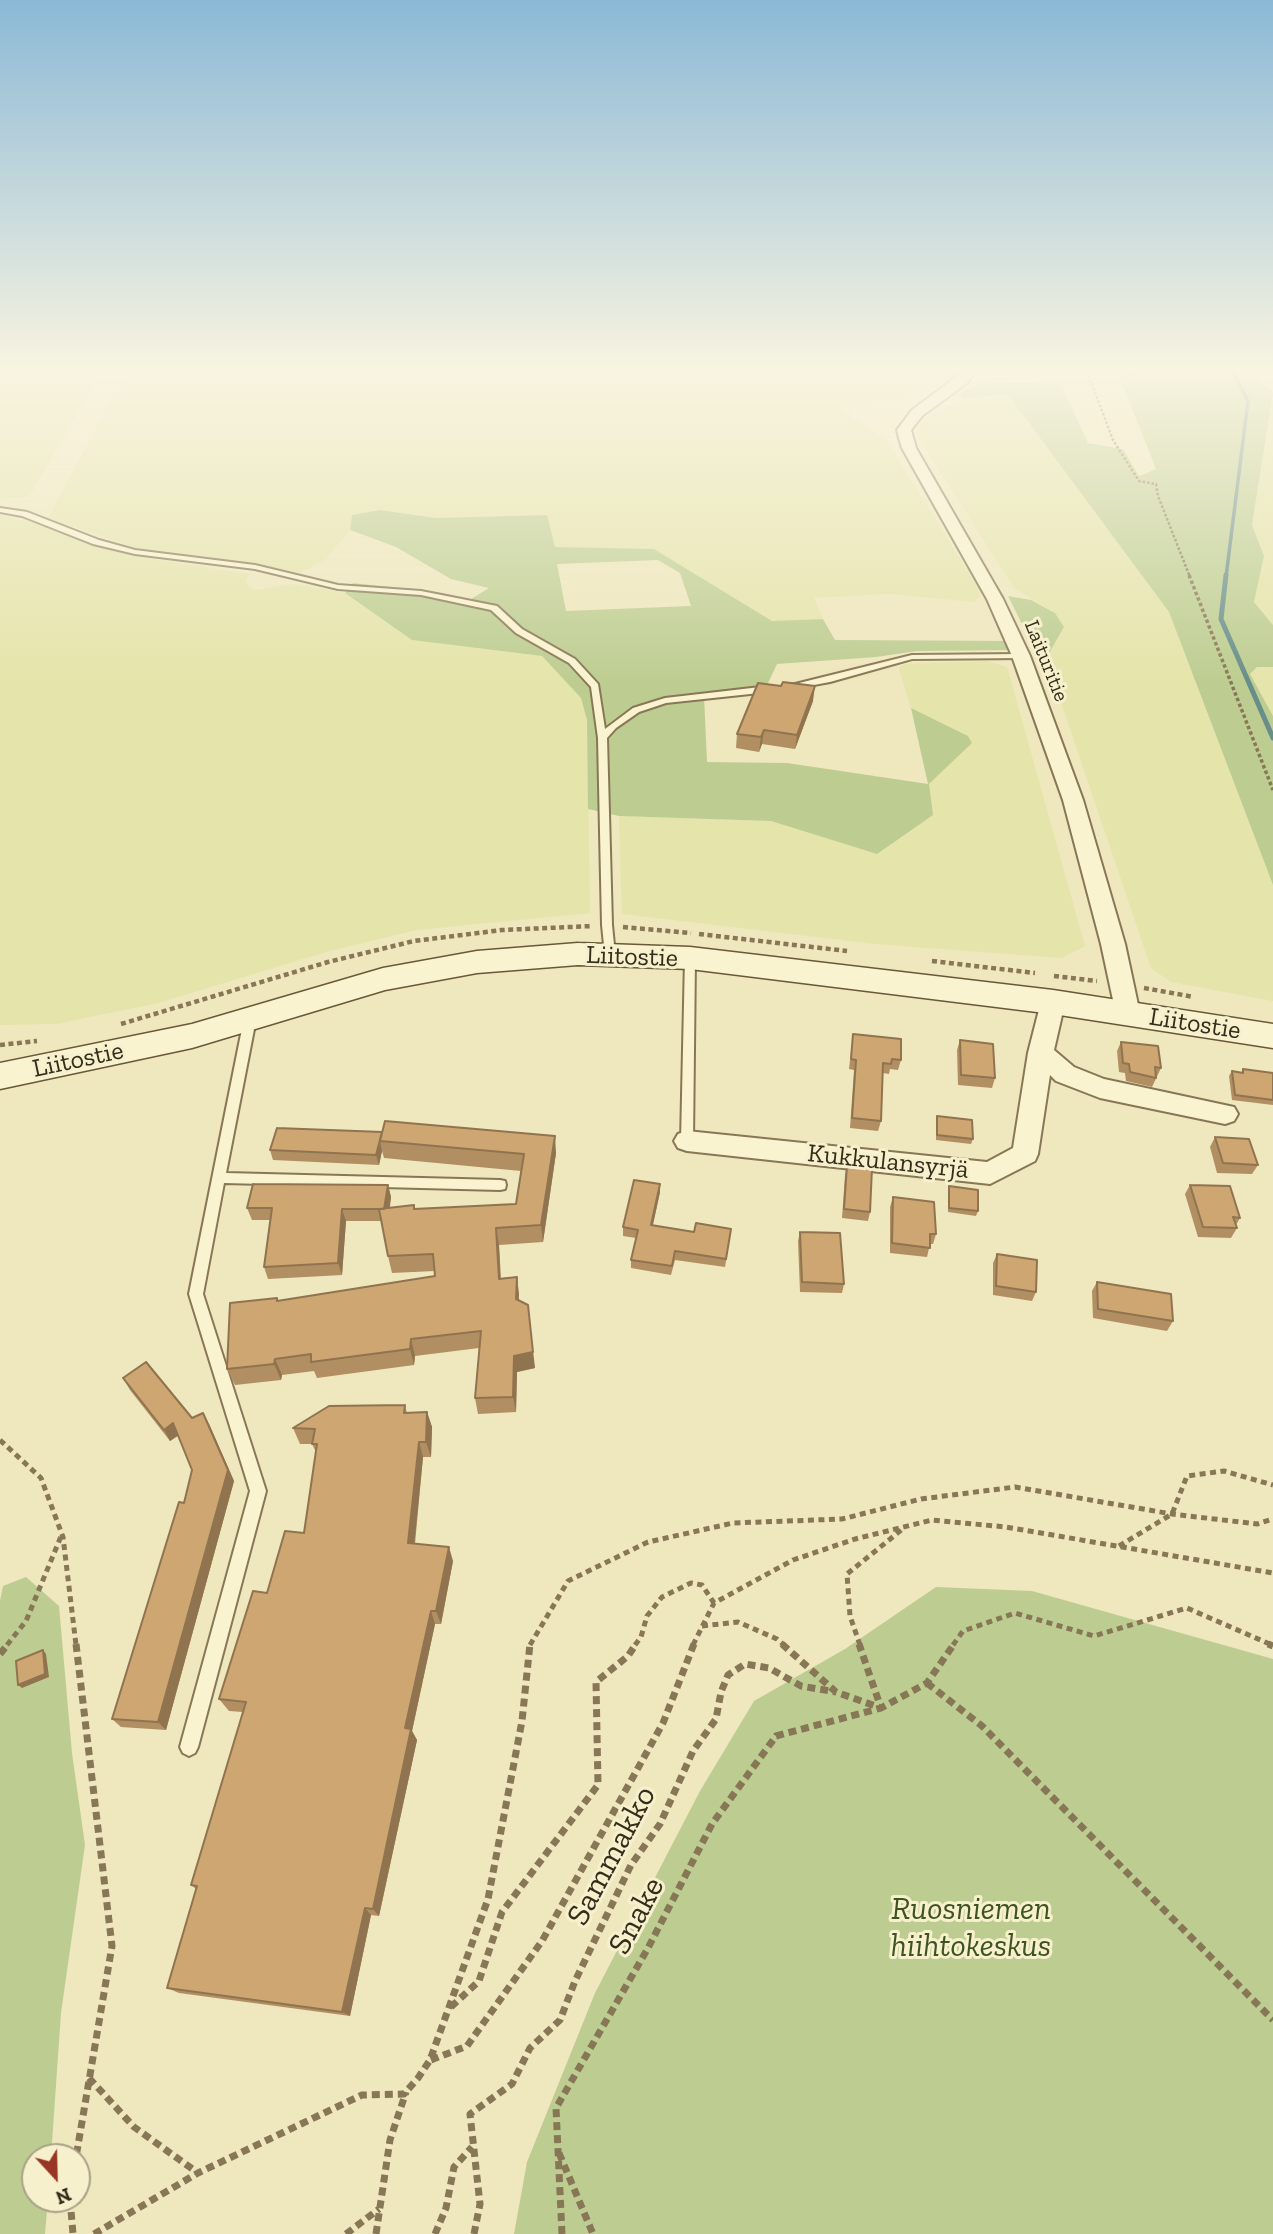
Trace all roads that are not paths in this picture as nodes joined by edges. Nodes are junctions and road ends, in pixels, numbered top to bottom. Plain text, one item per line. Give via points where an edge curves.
1 (924, 475) edge
2 (0, 510) edge
3 (1021, 656) junction
4 (602, 738) junction
5 (610, 956) junction
6 (690, 958) junction
7 (1053, 1002) junction
8 (1128, 1014) junction
9 (250, 1019) junction
10 (1273, 1036) edge
11 (1041, 1054) junction
12 (0, 1076) edge
13 (1225, 1114) dead end
14 (687, 1141) joint
15 (219, 1178) junction
16 (500, 1185) dead end
17 (189, 1747) dead end

1 - 3 street, Laituritie via 995,599
2 - 4 lane via 135,552 254,567 338,586 421,593 494,608 519,631 572,661 595,686
3 - 4 lane via 912,657 797,686 665,701 636,710
3 - 8 street, Laituritie via 1073,800
4 - 5 lane
5 - 6 street, Liitostie
5 - 9 street, Liitostie via 477,962 383,979
6 - 7 street, Liitostie
6 - 14 lane
7 - 8 street, Liitostie
7 - 11 street, Kukkulansyrjä
8 - 10 street, Liitostie
9 - 12 street, Liitostie via 192,1036
9 - 15 lane
11 - 13 street via 1065,1074 1101,1088
11 - 14 street, Kukkulansyrjä via 1025,1154 990,1173
15 - 16 lane
15 - 17 lane via 196,1294 258,1490

